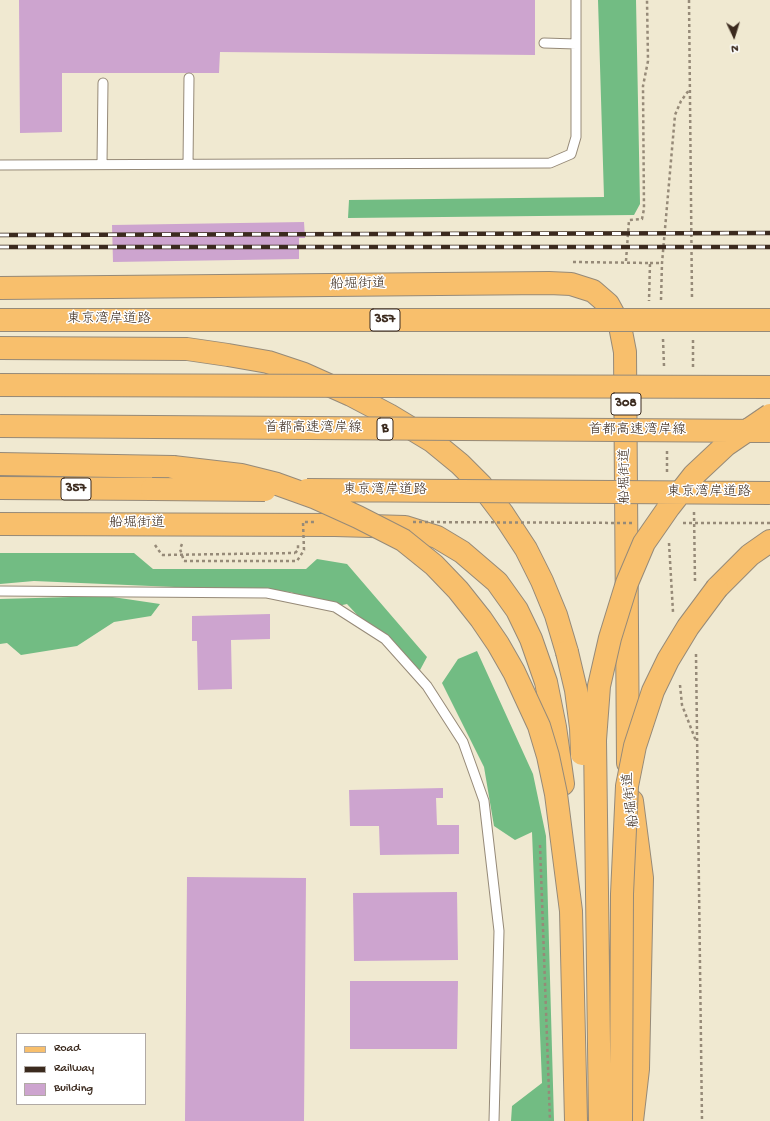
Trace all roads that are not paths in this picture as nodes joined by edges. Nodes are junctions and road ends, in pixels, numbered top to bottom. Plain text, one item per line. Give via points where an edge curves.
1 (576, 0) edge
2 (544, 43) dead end
3 (576, 44) junction
4 (189, 78) dead end
5 (103, 83) dead end
6 (102, 164) junction
7 (188, 164) junction
8 (0, 165) edge
9 (0, 288) edge
10 (0, 320) edge
11 (770, 320) edge
12 (0, 348) edge
13 (0, 385) edge
14 (770, 387) edge
15 (770, 415) edge
16 (0, 426) edge
17 (770, 431) edge
18 (0, 464) edge
19 (0, 488) edge
20 (770, 493) edge
21 (0, 524) edge
22 (770, 540) edge
23 (0, 591) edge
24 (494, 1121) edge
25 (567, 1121) edge
26 (576, 1121) edge
27 (597, 1121) edge
28 (600, 1121) edge
29 (622, 1121) edge
30 (632, 1121) edge

1 - 3 lane
2 - 3 lane
3 - 7 lane via 576,137 571,154 550,162
4 - 7 lane
5 - 6 lane
6 - 7 lane
6 - 8 lane
9 - 30 main road, 船堀街道 / 308 via 571,284 593,291 608,304 620,326 625,352 628,774 642,878 638,1070
10 - 11 main road, 東京湾岸道路 / 357, bridge
12 - 27 main road, bridge via 187,349 268,362 304,374 389,415 432,441 481,485 526,549 542,580 556,615 576,690 581,728
13 - 14 main road, bridge
15 - 28 main road, bridge via 726,445 694,476 669,507 644,543 627,583 610,638 599,686 595,740
16 - 17 main road, 首都高速湾岸線 / B, bridge
18 - 26 main road, bridge via 173,467 241,475 277,484 316,498 403,540 434,565 458,590 481,619 514,672 539,726 548,756 556,794 571,911
19 - 20 main road, 東京湾岸道路 / 357, bridge
21 - 25 main road, 船堀街道 via 405,527 437,537 462,552 497,582 517,610 531,639 546,682 566,805
22 - 29 main road, bridge via 750,555 717,588 688,627 653,691 635,746 627,786 624,831
23 - 24 lane via 267,593 334,607 385,639 427,686 463,742 484,801 499,931

